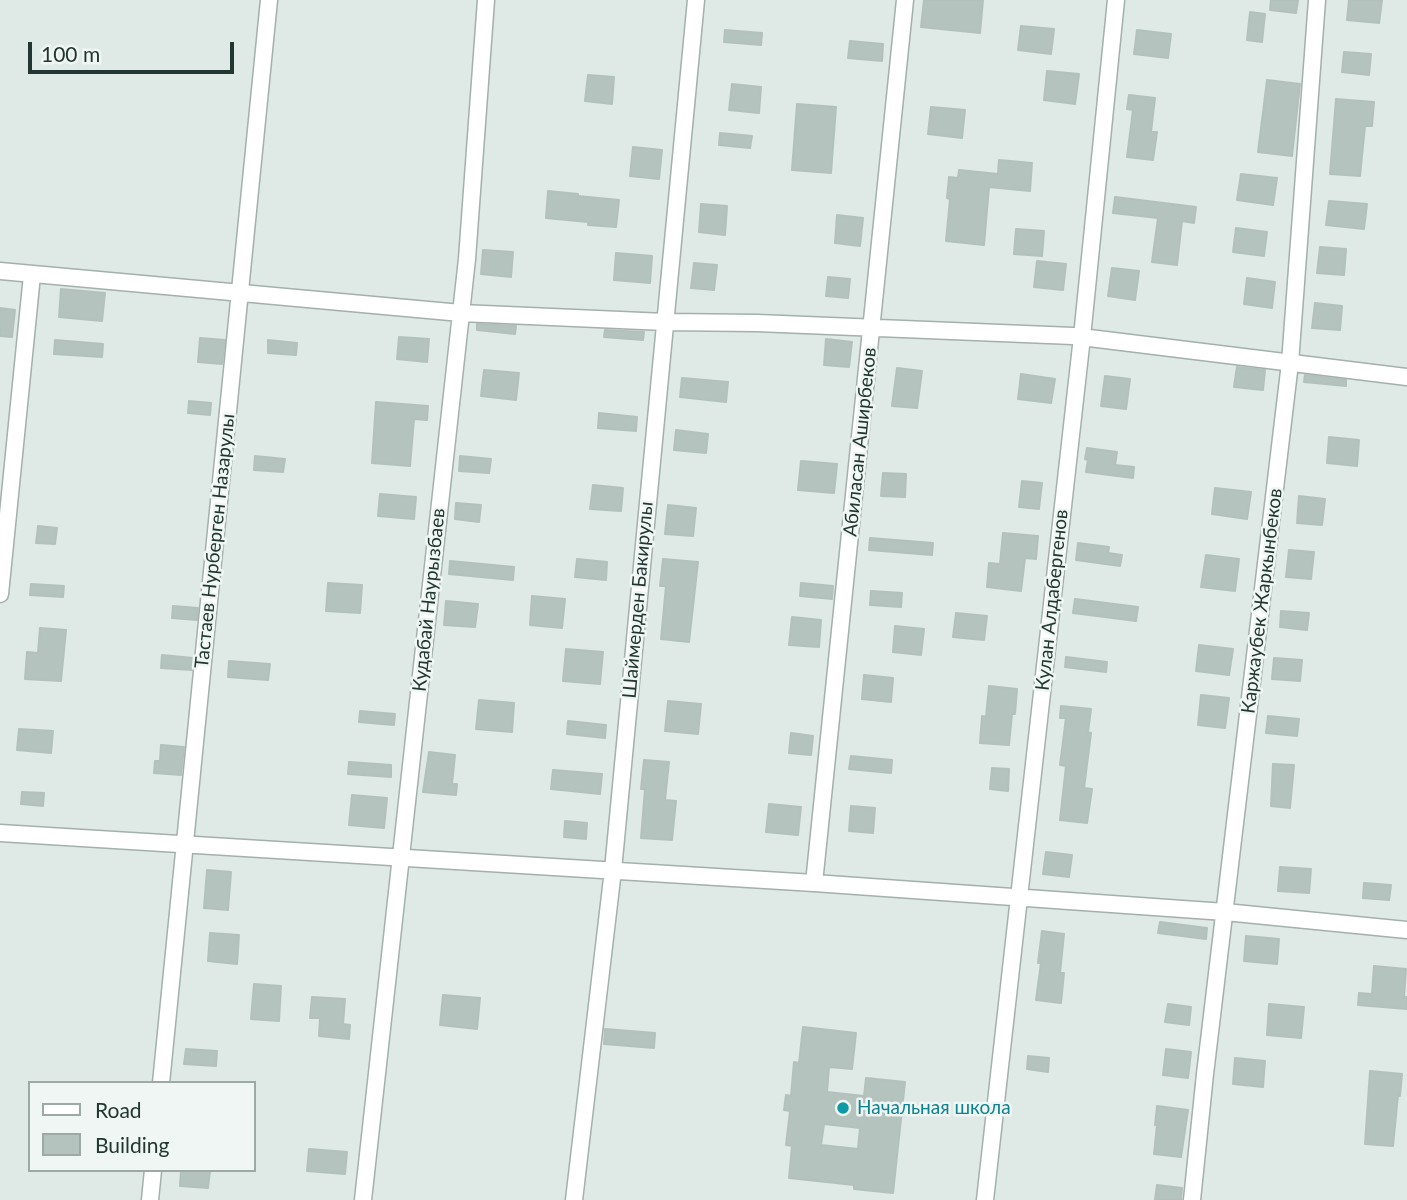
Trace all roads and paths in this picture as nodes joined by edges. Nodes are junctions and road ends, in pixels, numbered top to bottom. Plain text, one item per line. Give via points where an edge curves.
1 (269, 0) edge
2 (486, 0) edge
3 (696, 0) edge
4 (905, 0) edge
5 (1116, 0) edge
6 (1317, 0) edge
7 (0, 271) edge
8 (32, 275) junction
9 (240, 293) junction
10 (461, 313) junction
11 (665, 322) junction
12 (871, 328) junction
13 (1082, 337) junction
14 (1290, 363) junction
15 (1407, 377) edge
16 (0, 594) edge
17 (0, 833) edge
18 (185, 845) junction
19 (401, 859) junction
20 (613, 870) junction
21 (814, 883) junction
22 (1018, 898) junction
23 (1225, 912) junction
24 (1407, 930) edge
25 (162, 1081) edge
26 (153, 1172) edge
27 (150, 1200) edge
28 (363, 1200) edge
29 (574, 1200) edge
30 (985, 1200) edge
31 (1192, 1200) edge

1 - 9 street, Тастаев Нурберген Назарулы
2 - 10 street, Кудабай Наурызбаев
3 - 11 street, Шаймерден Бакирулы
4 - 12 street, Абиласан Аширбеков
5 - 13 street, Кулан Алдабергенов
6 - 14 street, Каржаубек Жаркынбеков
7 - 8 street
8 - 9 street
8 - 16 street
9 - 10 street
9 - 18 street, Тастаев Нурберген Назарулы
10 - 11 street
10 - 19 street, Кудабай Наурызбаев
11 - 12 street
11 - 20 street, Шаймерден Бакирулы
12 - 13 street
12 - 21 street, Абиласан Аширбеков
13 - 14 street
13 - 22 street, Кулан Алдабергенов
14 - 15 street
14 - 23 street, Каржаубек Жаркынбеков
17 - 18 street
18 - 19 street
18 - 25 street, Тастаев Нурберген Назарулы
19 - 20 street
19 - 28 street, Кудабай Наурызбаев
20 - 21 street
20 - 29 street, Шаймерден Бакирулы
21 - 22 street
22 - 23 street
22 - 30 street, Кулан Алдабергенов
23 - 24 street
23 - 31 street, Каржаубек Жаркынбеков
26 - 27 street

